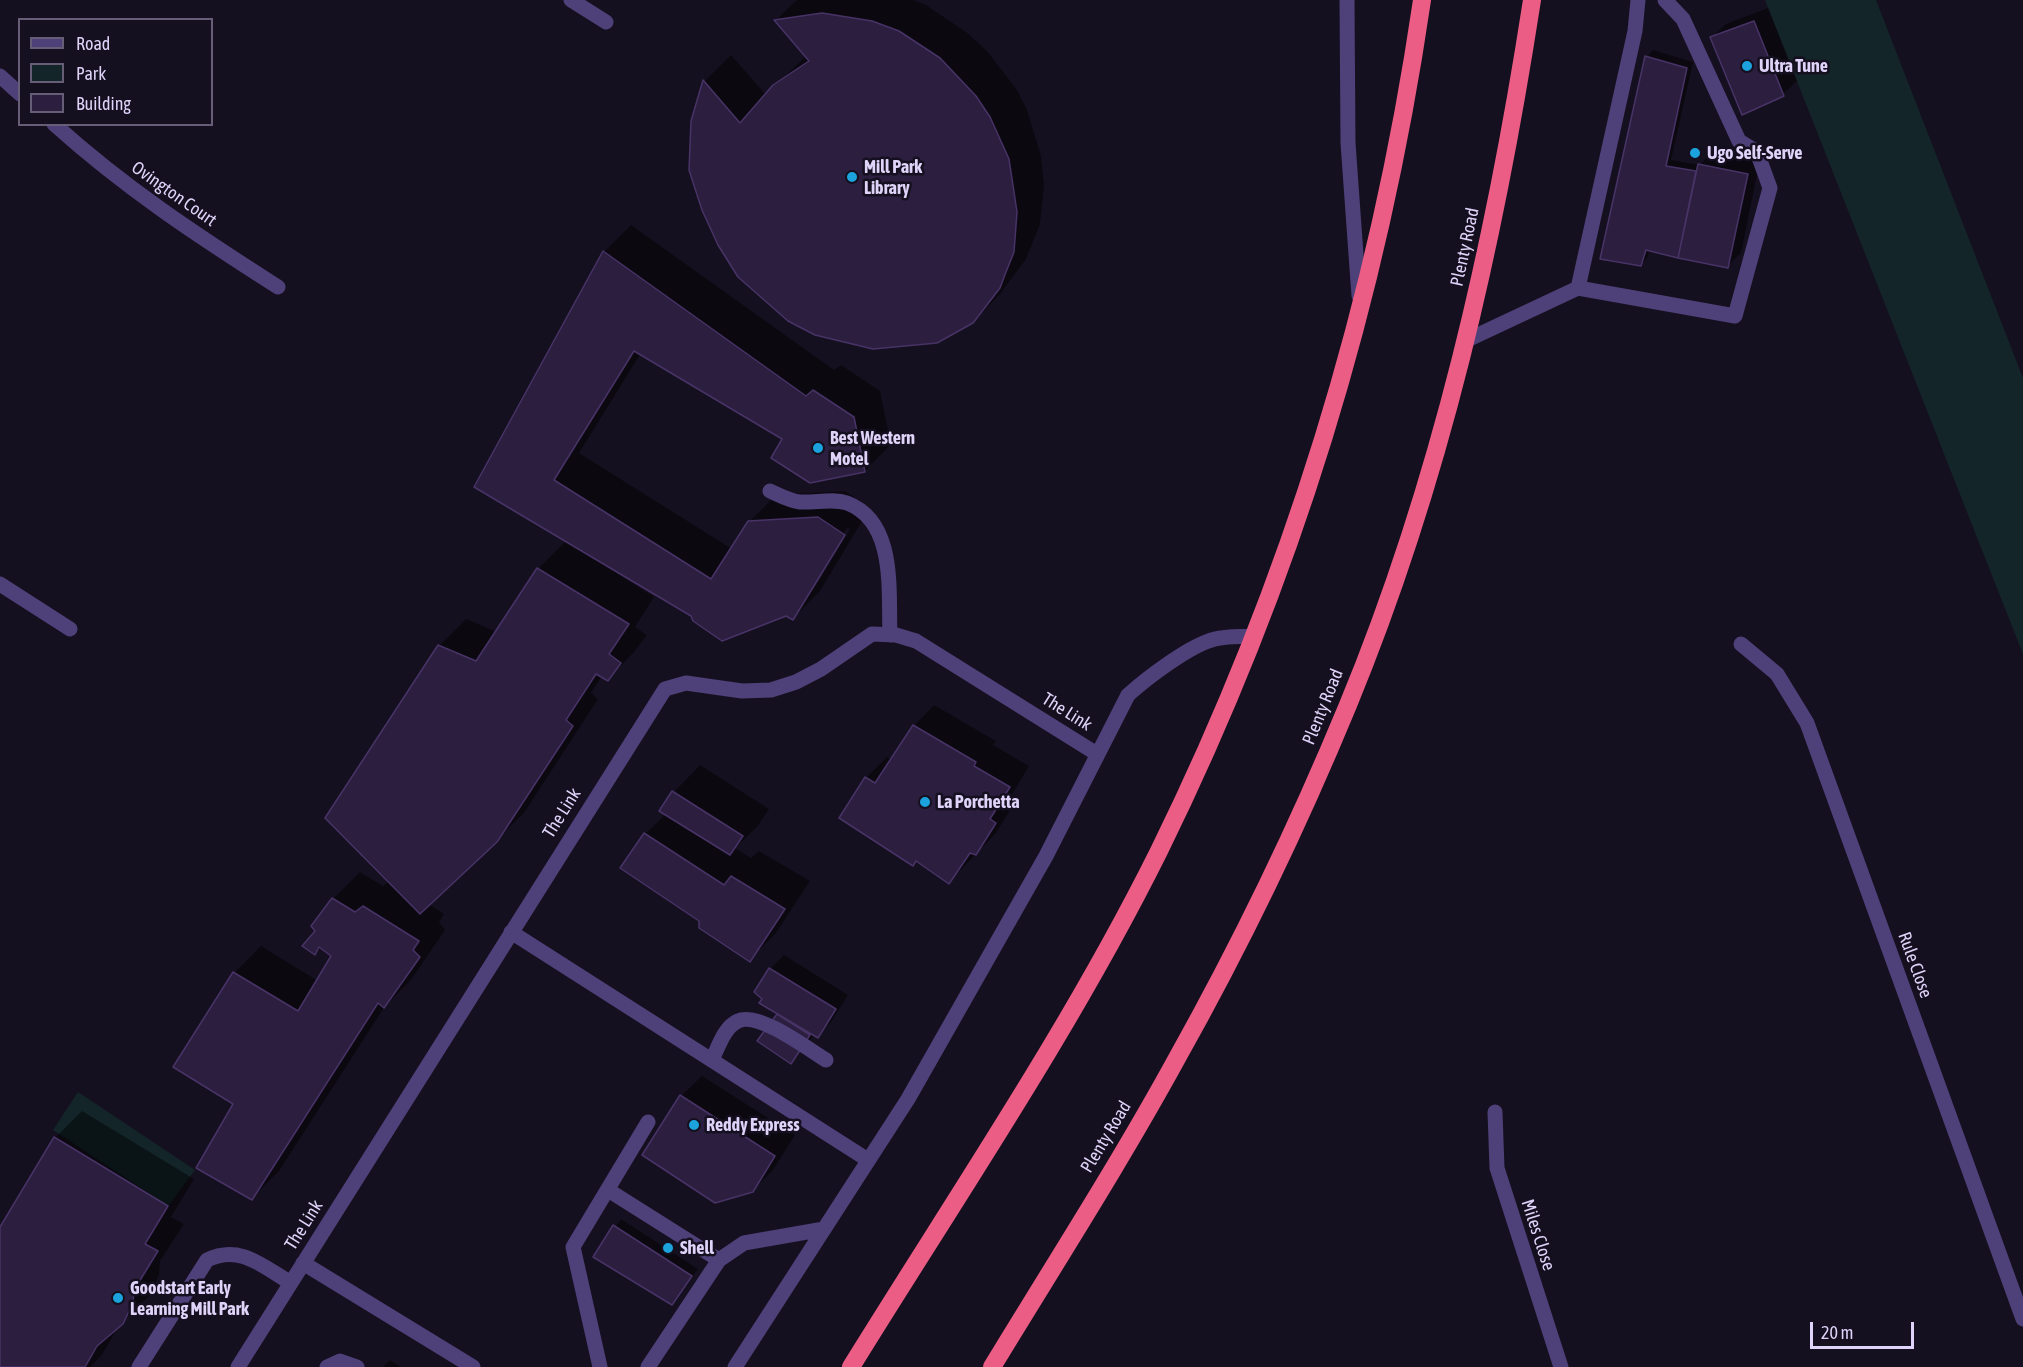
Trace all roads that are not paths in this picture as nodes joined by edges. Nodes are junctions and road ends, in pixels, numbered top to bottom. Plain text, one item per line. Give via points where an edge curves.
1 (571, 0) edge
2 (1347, 0) edge
3 (1422, 0) edge
4 (1532, 0) edge
5 (1638, 0) edge
6 (1665, 0) edge
7 (606, 22) dead end
8 (0, 76) edge
9 (18, 92) edge
10 (56, 126) edge
11 (278, 287) dead end
12 (1578, 288) junction
13 (1360, 311) junction
14 (1466, 341) junction
15 (770, 491) dead end
16 (0, 584) edge
17 (70, 629) dead end
18 (890, 635) junction
19 (1253, 636) junction
20 (1741, 644) dead end
21 (1097, 754) junction
22 (511, 932) junction
23 (712, 1060) junction
24 (826, 1060) dead end
25 (1495, 1112) dead end
26 (648, 1122) dead end
27 (868, 1161) junction
28 (608, 1190) junction
29 (824, 1229) junction
30 (719, 1260) junction
31 (303, 1263) junction
32 (291, 1282) junction
33 (2023, 1319) edge
34 (139, 1367) edge
35 (238, 1367) edge
36 (327, 1367) edge
37 (357, 1367) edge
38 (473, 1367) edge
39 (600, 1367) edge
40 (648, 1367) edge
41 (735, 1367) edge
42 (851, 1367) edge
43 (992, 1367) edge
44 (1561, 1367) edge

1 - 7 street
2 - 13 street via 1348,143
3 - 13 highway via 1404,121
4 - 14 highway, Plenty Road via 1512,132
5 - 12 street via 1635,31
6 - 12 street via 1683,19 1739,141 1757,152 1770,188 1735,316
8 - 9 street
10 - 11 street, Ovington Court via 178,223
12 - 14 street
13 - 19 highway via 1319,452
14 - 43 highway, Plenty Road via 1395,579 1348,703 1293,829 1176,1061
15 - 18 street via 798,502 846,502 873,524 886,554
16 - 17 street
18 - 21 street, The Link via 916,641
18 - 22 street, The Link via 872,634 821,669 771,690 742,692 686,683 665,689
19 - 21 street via 1214,639 1150,675 1128,695
19 - 42 highway via 1201,763 1099,962
20 - 33 street, Rule Close via 1777,674 1807,723
21 - 27 street via 1046,856 908,1099
22 - 23 street
22 - 31 street, The Link
23 - 24 street via 731,1027 737,1021 751,1019
23 - 27 street
25 - 44 street, Miles Close via 1497,1168
26 - 28 street
27 - 29 street
28 - 30 street
28 - 39 street via 573,1247
29 - 30 street via 744,1243
29 - 41 street
30 - 40 street
31 - 32 street, The Link
31 - 38 street
32 - 34 street via 236,1253 207,1260
32 - 35 street, The Link
36 - 37 street via 340,1361

